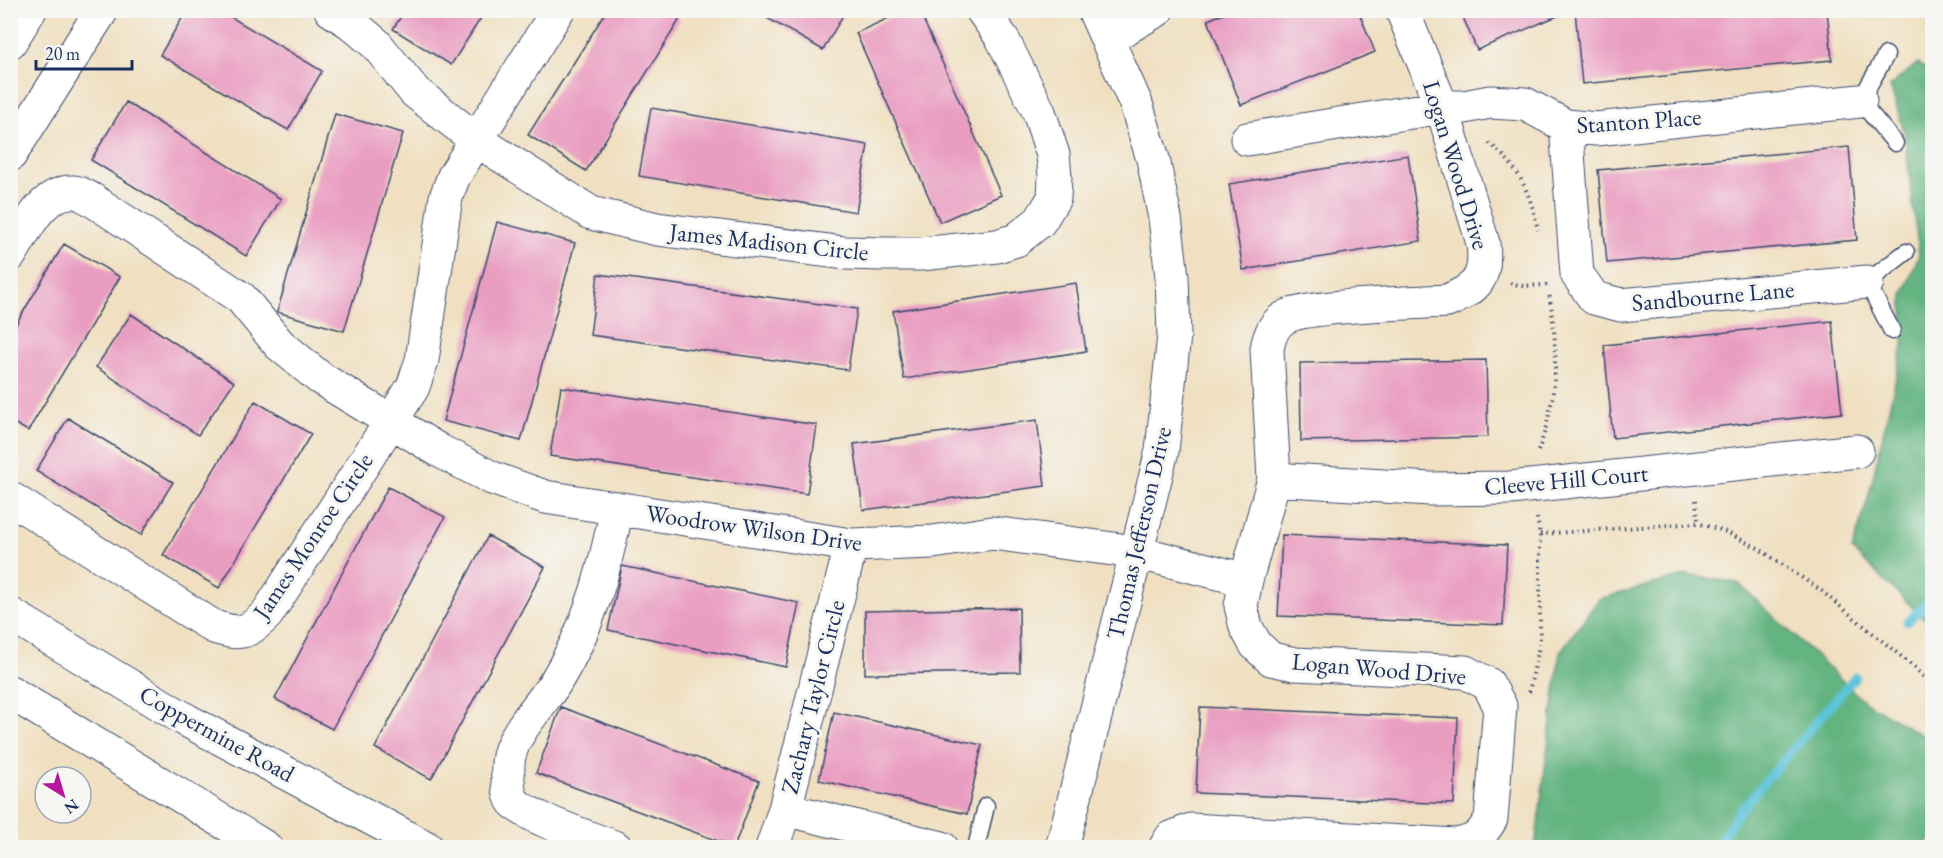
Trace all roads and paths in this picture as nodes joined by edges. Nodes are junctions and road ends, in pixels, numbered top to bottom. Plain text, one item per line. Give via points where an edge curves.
1 (30, 10) edge
2 (102, 10) edge
3 (331, 10) edge
4 (558, 10) edge
5 (982, 10) edge
6 (1157, 10) edge
7 (1402, 10) edge
8 (1100, 25) edge
9 (10, 42) edge
10 (1886, 55) dead end
11 (1860, 101) junction
12 (1442, 107) junction
13 (1566, 126) junction
14 (476, 139) junction
15 (1246, 139) dead end
16 (1487, 142) dead end
17 (1895, 143) dead end
18 (10, 155) edge
19 (1540, 239) dead end
20 (1906, 252) dead end
21 (10, 255) edge
22 (1546, 274) dead end
23 (1504, 282) dead end
24 (1867, 282) junction
25 (1554, 283) dead end
26 (1548, 285) junction
27 (1892, 331) dead end
28 (390, 420) junction
29 (1857, 451) dead end
30 (1536, 457) dead end
31 (1274, 479) junction
32 (10, 498) edge
33 (617, 508) junction
34 (1536, 512) dead end
35 (1540, 534) junction
36 (851, 545) junction
37 (1136, 552) junction
38 (1246, 580) junction
39 (10, 614) edge
40 (1932, 686) edge
41 (10, 692) edge
42 (1528, 697) dead end
43 (986, 806) dead end
44 (784, 809) junction
45 (266, 848) edge
46 (427, 848) edge
47 (616, 848) edge
48 (772, 848) edge
49 (942, 848) edge
50 (976, 848) edge
51 (1062, 848) edge
52 (1166, 848) edge

1 - 9 street
2 - 18 street
3 - 14 street, James Madison Circle via 376,44 415,92
4 - 14 street, James Monroe Circle
5 - 14 street, James Madison Circle via 1002,38 1039,112 1053,155 1055,176 1054,198 1040,221 1016,240 997,246 921,254 845,253 657,229 591,213
6 - 8 street
7 - 12 street, Logan Wood Drive
8 - 37 street, Thomas Jefferson Drive via 1136,104 1153,159 1172,277 1174,335 1162,451
10 - 11 lane
11 - 13 street, Stanton Place via 1596,129
11 - 17 lane
12 - 13 street, Stanton Place via 1490,102 1525,104
12 - 15 street, Stanton Place
12 - 31 street, Logan Wood Drive via 1483,243 1485,265 1480,278 1466,294 1447,302 1314,310 1285,317 1269,335 1267,349
13 - 24 street, Sandbourne Lane via 1577,274 1594,298 1621,305
14 - 28 street, James Monroe Circle via 446,197 422,360 413,387
16 - 19 path via 1513,165 1525,185
20 - 24 lane
21 - 28 street via 46,202 58,194 76,192 241,298 279,345 320,378
22 - 26 path
23 - 26 path
24 - 27 lane
25 - 26 path
26 - 30 path via 1555,327 1554,395
28 - 32 street, James Monroe Circle via 267,614 255,626 234,633 213,627
28 - 33 street, Woodrow Wilson Drive via 492,478 545,497
29 - 31 street, Cleeve Hill Court via 1510,488 1430,489
31 - 38 street, Logan Wood Drive
33 - 36 street, Woodrow Wilson Drive
33 - 47 street via 604,570 583,631 555,684 525,724 509,755 508,780 512,800 528,812
34 - 35 path
35 - 40 path via 1698,523 1724,531 1758,548 1819,589
35 - 42 path via 1540,642
36 - 37 street, Woodrow Wilson Drive via 933,542 992,533
36 - 44 street, Zachary Taylor Circle
37 - 38 street
37 - 51 street, Thomas Jefferson Drive
38 - 52 street, Logan Wood Drive via 1242,606 1246,627 1256,645 1271,659 1295,664 1465,672 1488,684 1500,706 1491,819 1473,842 1456,845 1191,830 1171,838
39 - 46 street, Coppermine Road via 186,720
41 - 45 street
43 - 50 lane
44 - 48 street, Zachary Taylor Circle
44 - 49 street

